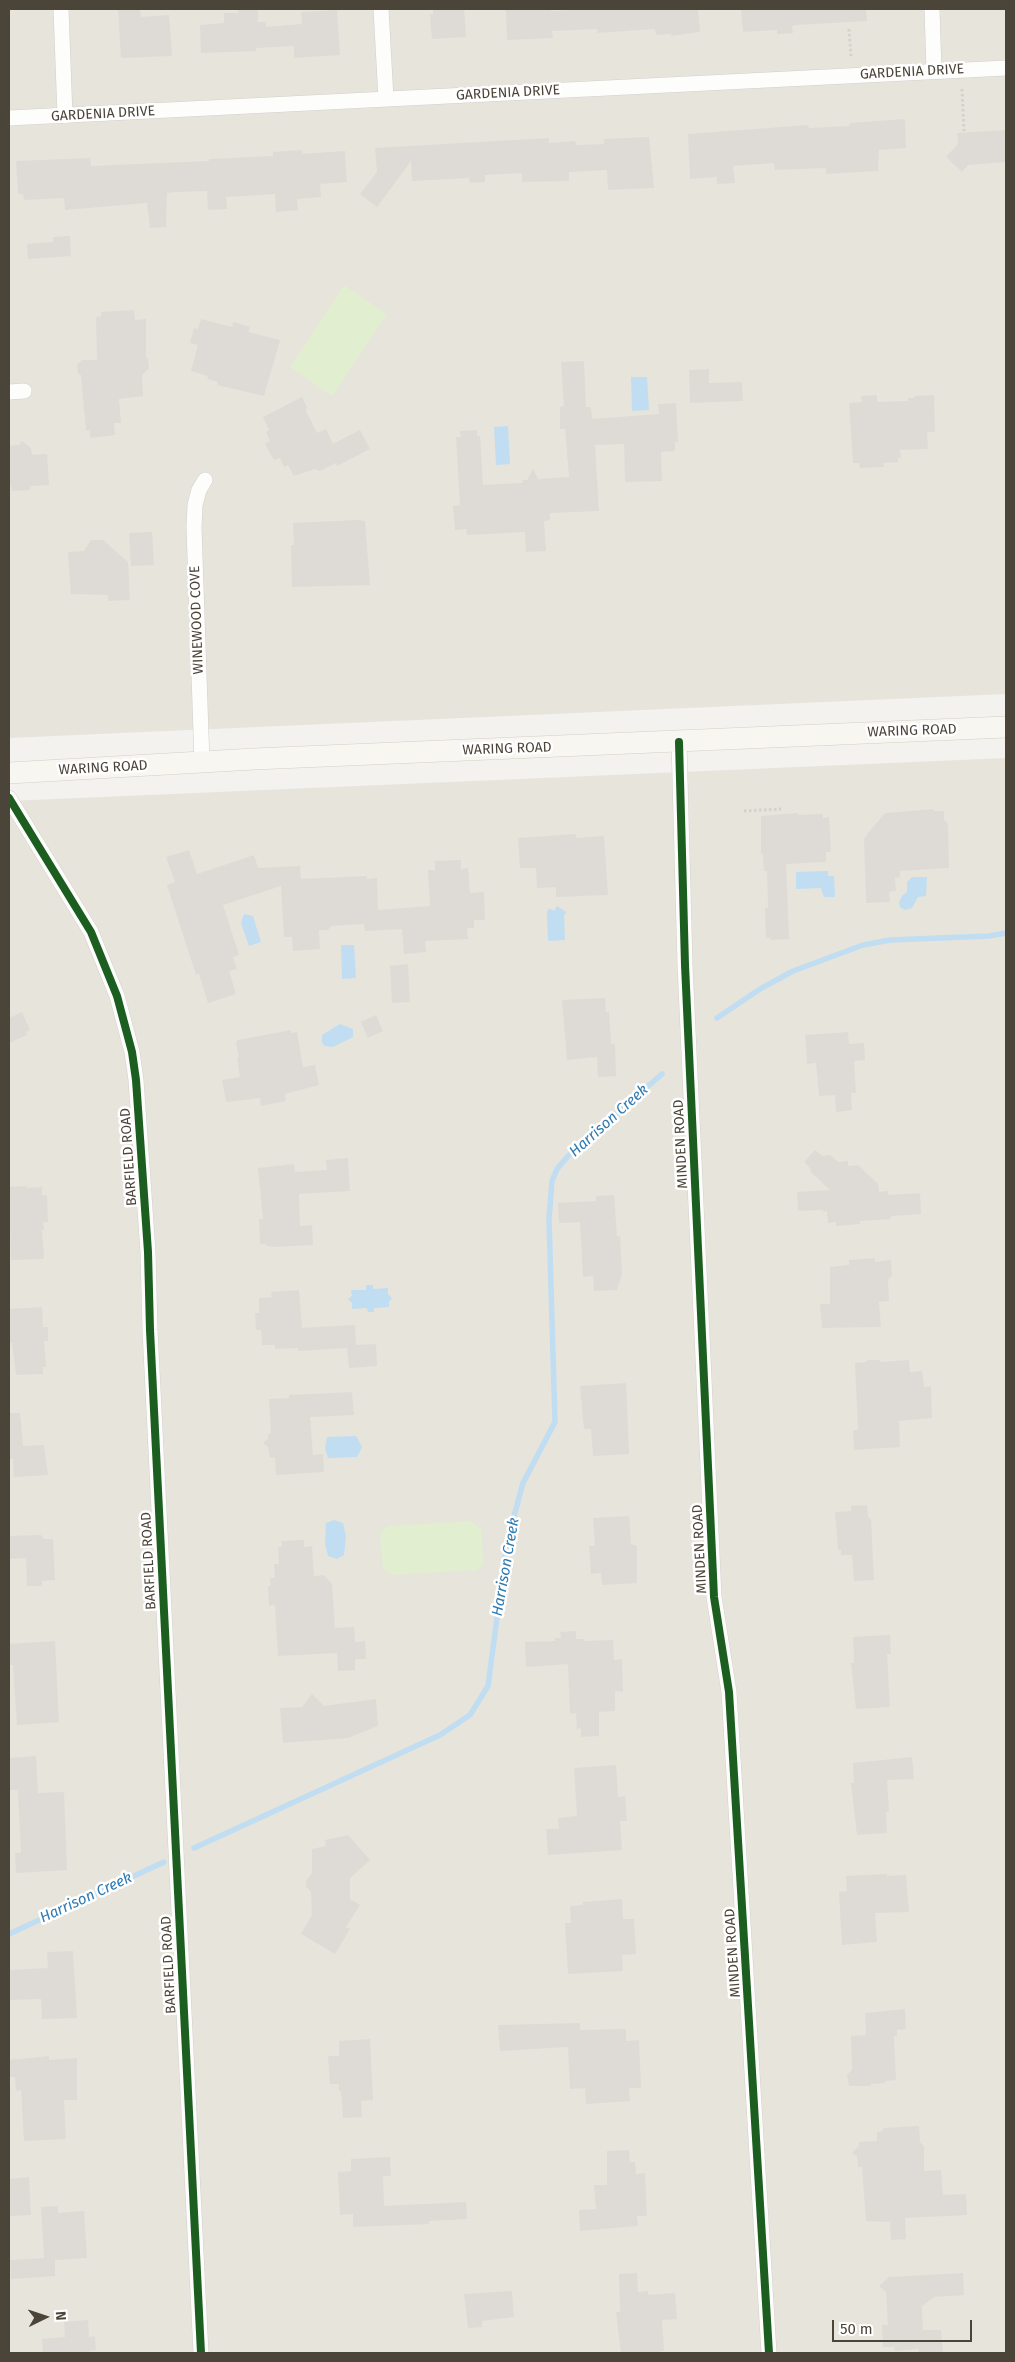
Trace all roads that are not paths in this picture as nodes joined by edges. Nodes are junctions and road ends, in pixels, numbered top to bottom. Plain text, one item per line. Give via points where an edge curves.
1 (60, 9) edge
2 (381, 9) edge
3 (932, 9) edge
4 (1006, 68) edge
5 (934, 71) junction
6 (386, 99) junction
7 (65, 116) junction
8 (9, 118) edge
9 (205, 480) dead end
10 (1006, 727) edge
11 (679, 742) junction
12 (202, 763) junction
13 (9, 773) edge
14 (9, 798) edge
15 (200, 2353) edge
16 (769, 2353) edge

1 - 7 street
2 - 6 street
3 - 5 street
4 - 5 street, GARDENIA DRIVE
5 - 6 street, GARDENIA DRIVE
6 - 7 street, GARDENIA DRIVE
7 - 8 street, GARDENIA DRIVE
9 - 12 street, WINEWOOD COVE via 195,505 194,527
10 - 11 main road, WARING ROAD
11 - 12 main road, WARING ROAD
11 - 16 street, MINDEN ROAD via 685,965 714,1597 729,1692
12 - 13 main road, WARING ROAD
14 - 15 street, BARFIELD ROAD via 91,932 117,996 136,1080 148,1252

